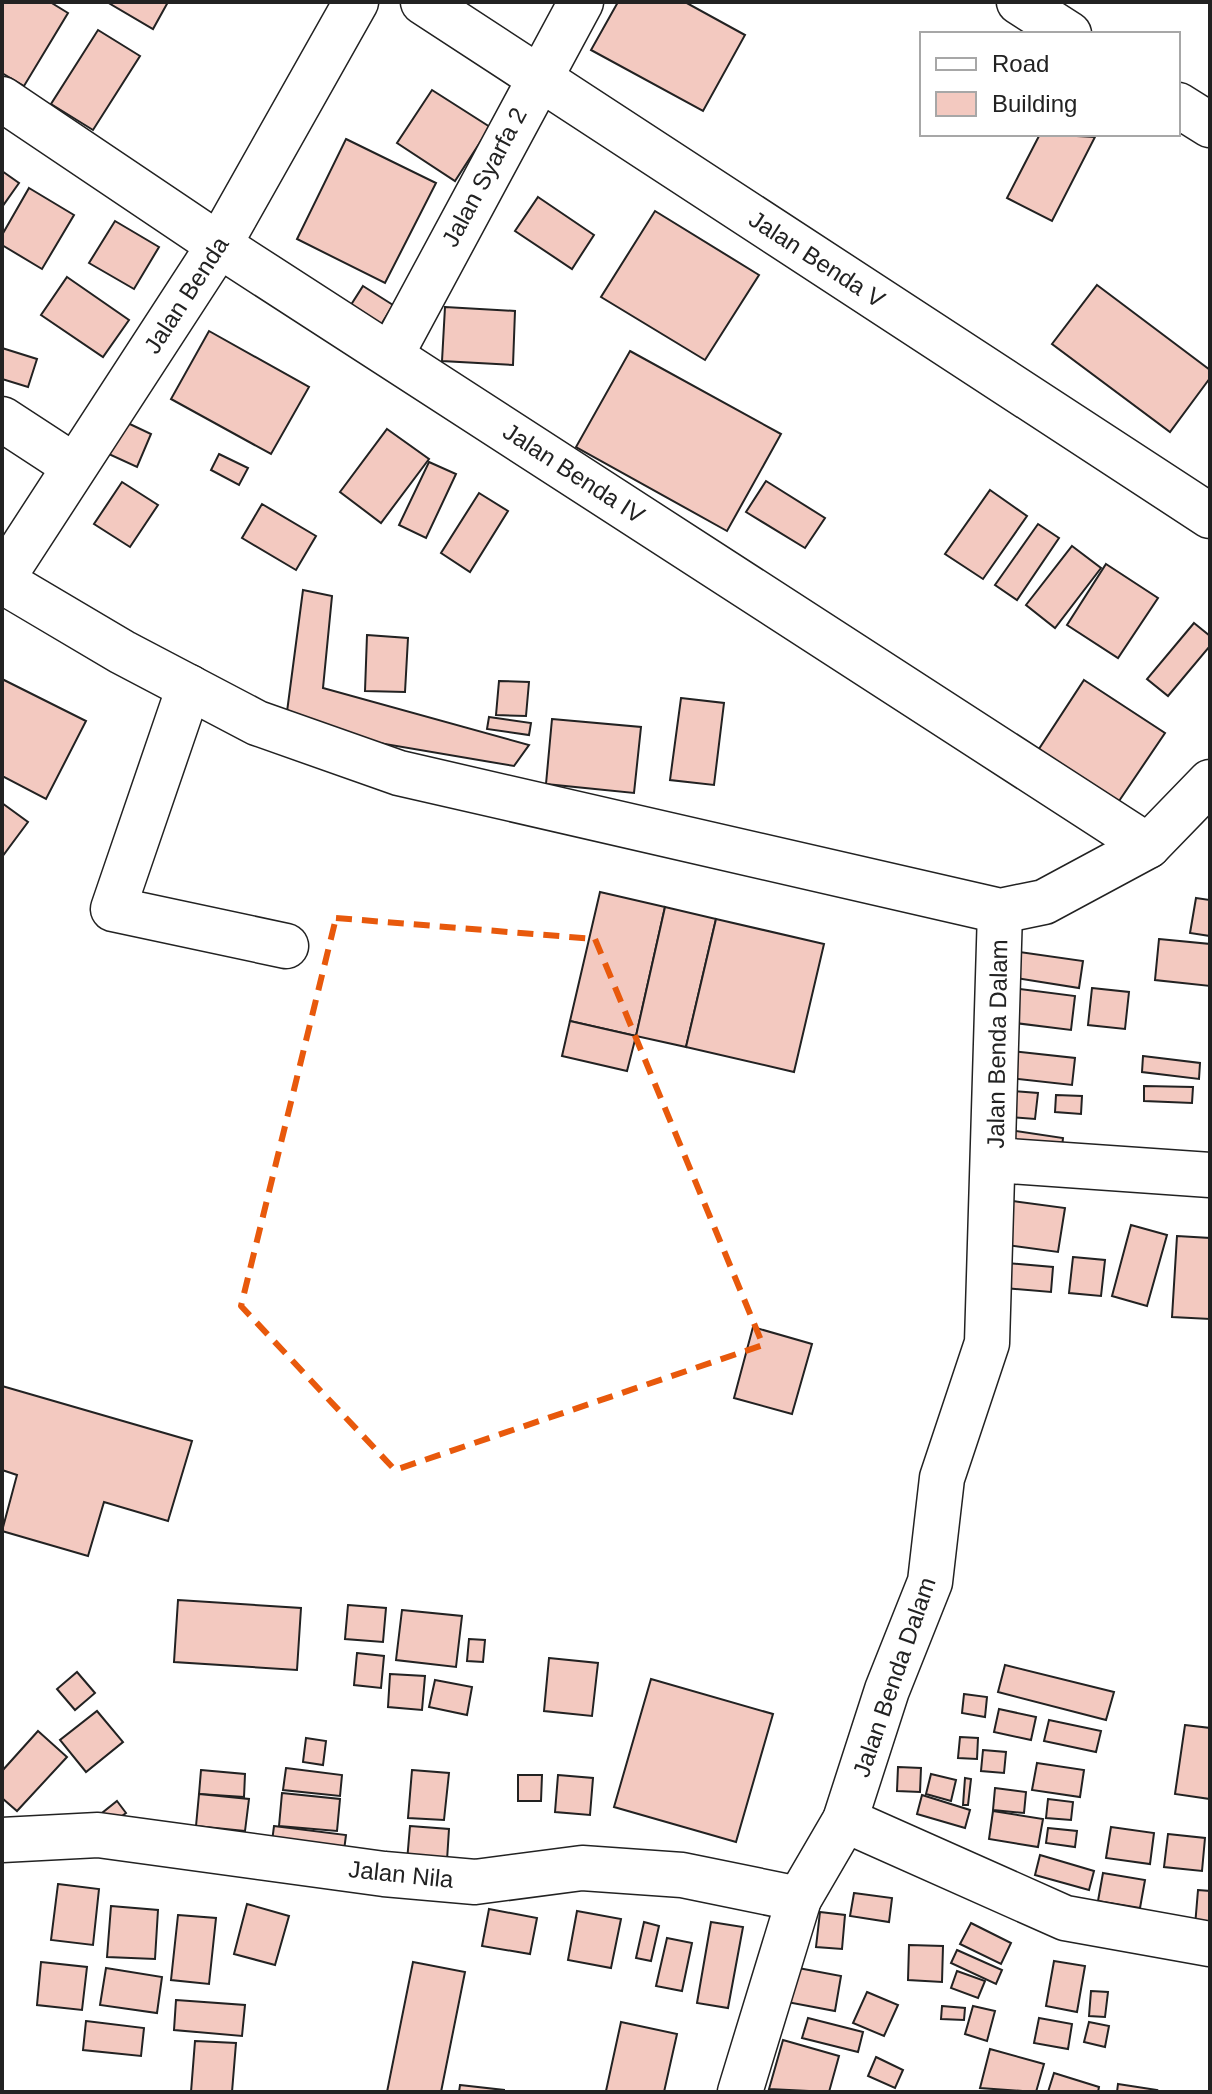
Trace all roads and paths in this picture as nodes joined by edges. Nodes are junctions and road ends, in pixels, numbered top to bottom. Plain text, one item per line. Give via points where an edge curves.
1 (356, 2) edge
2 (423, 2) edge
3 (581, 2) edge
4 (1019, 2) edge
5 (1066, 32) edge
6 (538, 77) junction
7 (2, 99) edge
8 (1180, 106) edge
9 (1210, 125) edge
10 (219, 245) junction
11 (391, 355) junction
12 (2, 419) edge
13 (74, 466) junction
14 (1210, 516) edge
15 (2, 580) edge
16 (189, 687) junction
17 (1210, 782) edge
18 (1148, 846) junction
19 (1000, 911) junction
20 (286, 946) dead end
21 (994, 1160) junction
22 (1210, 1175) edge
23 (845, 1820) junction
24 (2, 1840) edge
25 (799, 1899) junction
26 (1210, 1944) edge
27 (751, 2089) edge

1 - 10 street, Jalan Benda
2 - 6 street, Jalan Benda V
3 - 6 street, Jalan Syarfa 2
4 - 5 street
6 - 11 street, Jalan Syarfa 2
6 - 14 street, Jalan Benda V
7 - 10 street, Jalan Benda IV
8 - 9 street
10 - 11 street, Jalan Benda IV
10 - 13 street, Jalan Benda
11 - 18 street, Jalan Benda IV
12 - 13 street
13 - 15 street, Jalan Benda
15 - 16 street
16 - 19 street via 257,723 399,773
16 - 20 street via 113,909
17 - 18 street
18 - 19 street via 1044,902
19 - 21 street, Jalan Benda Dalam
21 - 22 street
21 - 23 street, Jalan Benda Dalam via 987,1343 942,1478 930,1582 887,1690
23 - 25 street, Jalan Benda Dalam
23 - 26 street via 1065,1918
24 - 25 street, Jalan Nila via 98,1835 475,1882 582,1868 682,1875
25 - 27 street, Jalan Benda Dalam

